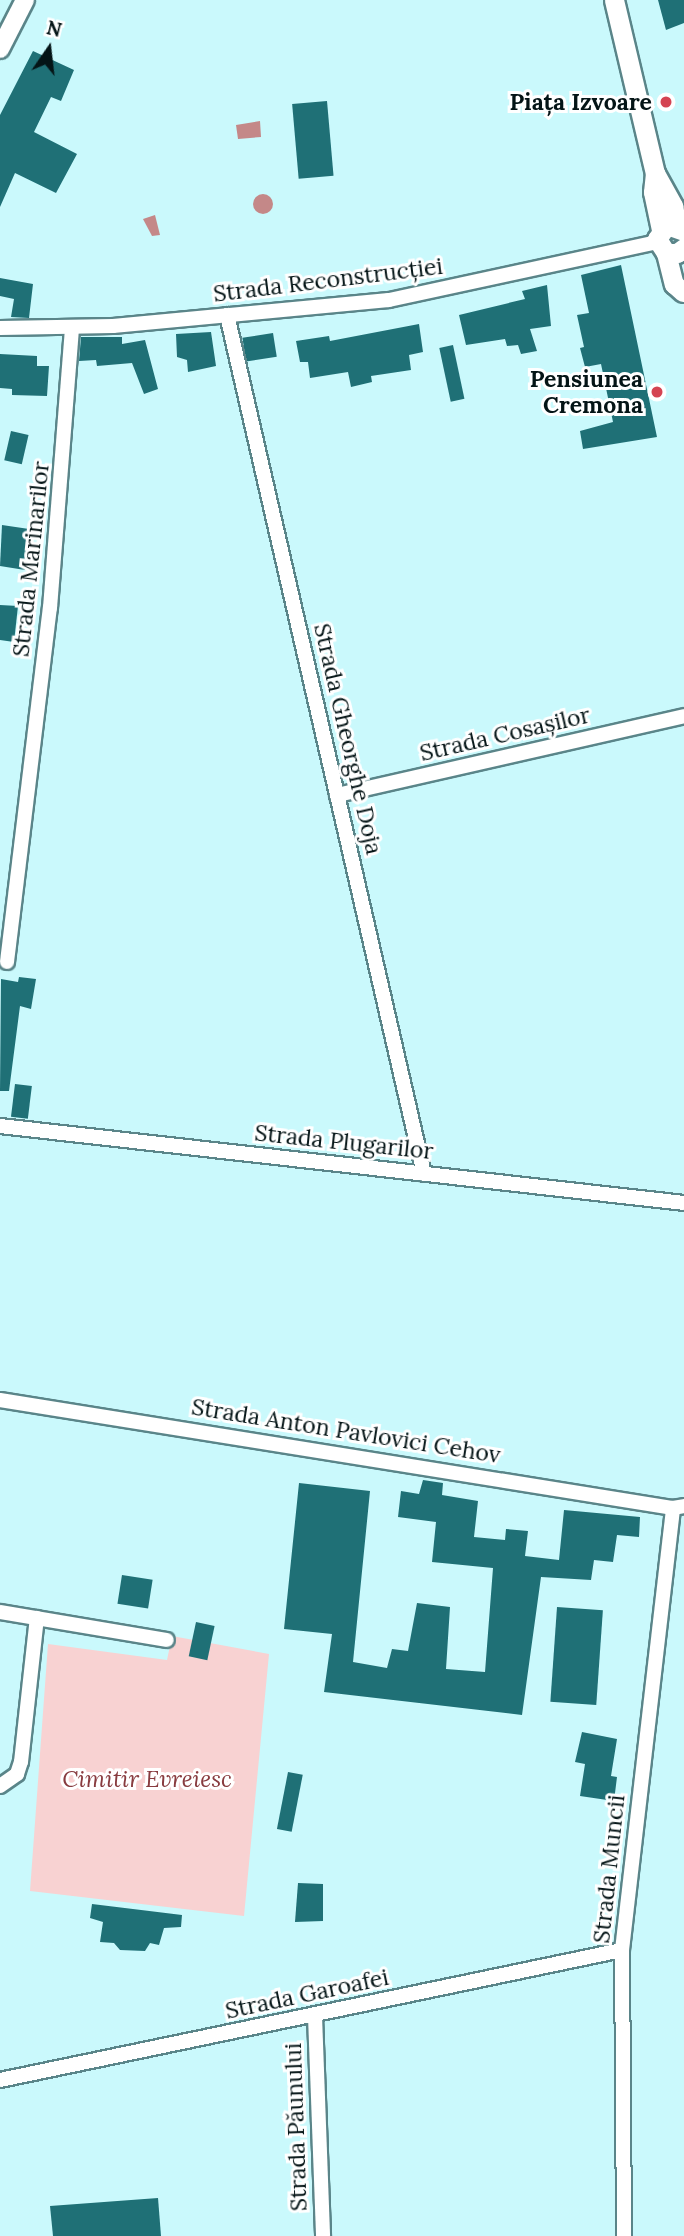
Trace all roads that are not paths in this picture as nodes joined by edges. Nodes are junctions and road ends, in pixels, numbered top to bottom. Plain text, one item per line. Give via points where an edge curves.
1 (25, 0) edge
2 (614, 0) edge
3 (0, 49) edge
4 (676, 245) edge
5 (684, 292) edge
6 (227, 315) junction
7 (0, 328) edge
8 (72, 328) junction
9 (684, 716) edge
10 (337, 795) junction
11 (7, 962) dead end
12 (0, 1126) edge
13 (424, 1174) junction
14 (684, 1203) edge
15 (0, 1400) edge
16 (679, 1507) edge
17 (0, 1612) edge
18 (37, 1618) junction
19 (167, 1640) dead end
20 (0, 1786) edge
21 (622, 1950) junction
22 (315, 2016) junction
23 (0, 2080) edge
24 (323, 2236) edge
25 (624, 2236) edge

1 - 3 street
2 - 4 main road via 655,173 653,192
4 - 5 main road via 674,284
4 - 6 street, Strada Reconstrucției via 425,294
6 - 8 street, Strada Reconstrucției
6 - 10 street, Strada Gheorghe Doja
7 - 8 street, Strada Reconstrucției
8 - 11 street, Strada Marinarilor via 50,608
9 - 10 street, Strada Cosașilor
10 - 13 street, Strada Gheorghe Doja
12 - 13 street, Strada Plugarilor
13 - 14 street, Strada Plugarilor
15 - 16 street, Strada Anton Pavlovici Cehov
16 - 21 street, Strada Muncii
17 - 18 street
18 - 19 street
18 - 20 street via 21,1762 17,1774
21 - 22 street, Strada Garoafei
21 - 25 street, Strada Muncii
22 - 23 street, Strada Garoafei
22 - 24 street, Strada Păunului

